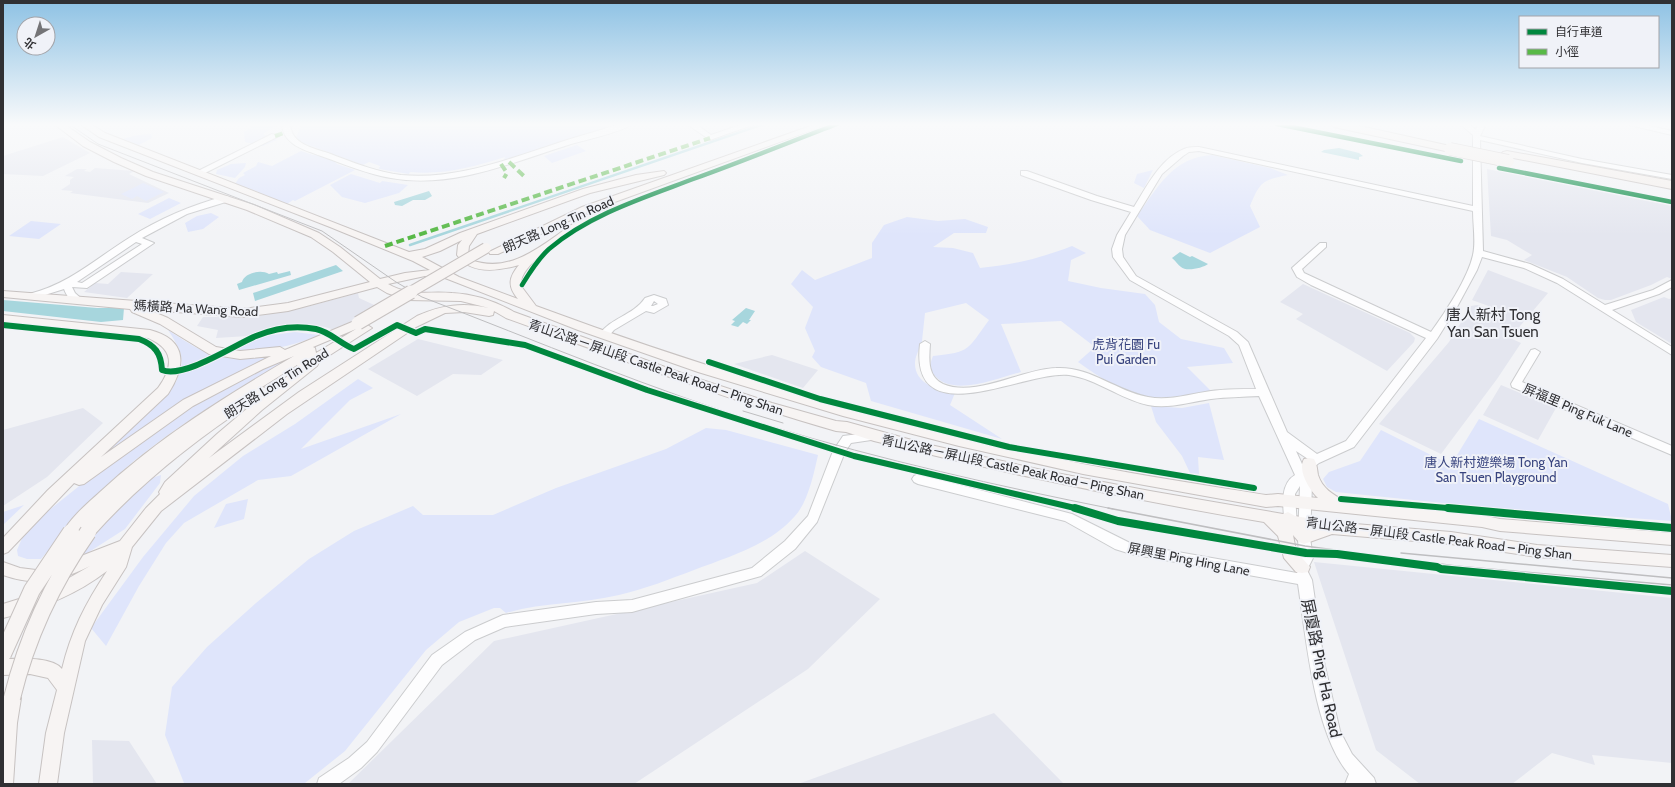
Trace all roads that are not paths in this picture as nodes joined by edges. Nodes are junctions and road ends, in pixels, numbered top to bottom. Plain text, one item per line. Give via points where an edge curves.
1 (120, 161) edge
2 (167, 161) edge
3 (224, 161) edge
4 (346, 161) edge
5 (512, 161) edge
6 (704, 161) edge
7 (712, 161) edge
8 (1172, 161) edge
9 (1253, 161) edge
10 (1477, 161) edge
11 (1521, 161) edge
12 (1524, 161) edge
13 (1581, 161) edge
14 (198, 173) junction
15 (1024, 173) dead end
16 (662, 177) junction
17 (1672, 177) edge
18 (1672, 186) edge
19 (204, 192) junction
20 (1672, 193) edge
21 (226, 199) junction
22 (201, 204) junction
23 (1135, 210) junction
24 (1478, 210) junction
25 (473, 232) junction
26 (136, 239) junction
27 (1323, 245) dead end
28 (540, 251) junction
29 (1478, 253) junction
30 (407, 255) junction
31 (361, 268) junction
32 (455, 279) junction
33 (379, 282) junction
34 (1672, 283) edge
35 (68, 285) junction
36 (3, 294) edge
37 (338, 294) junction
38 (32, 296) junction
39 (79, 301) junction
40 (126, 305) junction
41 (645, 306) dead end
42 (535, 308) junction
43 (1604, 309) junction
44 (510, 315) junction
45 (3, 319) edge
46 (359, 326) junction
47 (604, 335) junction
48 (1433, 337) junction
49 (344, 341) junction
50 (925, 344) dead end
51 (301, 348) junction
52 (1535, 352) dead end
53 (1672, 352) edge
54 (1263, 392) junction
55 (836, 426) junction
56 (1280, 431) junction
57 (874, 436) junction
58 (847, 439) junction
59 (1672, 451) edge
60 (1312, 461) junction
61 (1300, 477) junction
62 (918, 479) dead end
63 (160, 502) junction
64 (1289, 502) junction
65 (1305, 504) junction
66 (1346, 508) junction
67 (1269, 510) junction
68 (31, 516) junction
69 (1290, 520) junction
70 (1305, 522) junction
71 (1331, 528) junction
72 (1304, 538) junction
73 (1672, 539) edge
74 (6, 543) edge
75 (126, 544) junction
76 (1672, 561) edge
77 (3, 568) edge
78 (1303, 573) junction
79 (3, 611) edge
80 (3, 654) edge
81 (3, 667) edge
82 (65, 687) junction
83 (1355, 778) edge
84 (4, 784) edge
85 (48, 784) edge
86 (326, 784) edge
87 (1368, 784) edge

1 - 19 main road, 青山公路－屏山段 Castle Peak Road – Ping Shan
2 - 14 main road, 青山公路－屏山段 Castle Peak Road – Ping Shan
3 - 14 street
4 - 5 street via 401,177 424,178 465,174
6 - 16 main road, 朗天路 Long Tin Road
7 - 16 main road, 朗天路 Long Tin Road
8 - 23 street, 屏廈路 Ping Ha Road via 1160,173
9 - 24 street, 屏廈路 Ping Ha Road
10 - 24 street
11 - 20 highway
12 - 18 highway
13 - 17 street
14 - 30 main road, 青山公路－屏山段 Castle Peak Road – Ping Shan
15 - 23 street
16 - 25 main road via 596,189
16 - 28 main road via 582,222
16 - 46 main road, 朗天路 Long Tin Road via 490,250
19 - 21 main road, 青山公路－屏山段 Castle Peak Road – Ping Shan
19 - 22 street
21 - 22 street
21 - 31 main road, 青山公路－屏山段 Castle Peak Road – Ping Shan via 315,235
22 - 26 street
23 - 54 street, 屏廈路 Ping Ha Road via 1120,235 1118,257 1133,278 1233,334 1244,344
24 - 29 street
25 - 28 main road via 464,244 462,254 468,263 474,265 488,268 508,267
25 - 30 main road via 422,254
26 - 35 street
26 - 35 street via 149,243 84,286
27 - 48 street via 1297,268 1300,275
28 - 42 main road via 520,271 515,283 522,296
29 - 43 street via 1540,271
29 - 48 street via 1460,294
30 - 32 main road, 青山公路－屏山段 Castle Peak Road – Ping Shan via 436,267
31 - 33 main road, 青山公路－屏山段 Castle Peak Road – Ping Shan
31 - 37 main road via 356,280
32 - 33 main road, 媽橫路 Ma Wang Road via 425,273
32 - 42 main road, 青山公路－屏山段 Castle Peak Road – Ping Shan
33 - 37 main road, 媽橫路 Ma Wang Road
33 - 44 main road, 青山公路－屏山段 Castle Peak Road – Ping Shan via 402,295 466,298
34 - 43 street via 1656,292
35 - 38 street via 48,294
35 - 39 street via 71,295
36 - 38 main road, 媽橫路 Ma Wang Road
37 - 40 main road, 媽橫路 Ma Wang Road via 275,310 243,313
38 - 39 main road, 媽橫路 Ma Wang Road
39 - 40 main road, 媽橫路 Ma Wang Road
40 - 51 main road via 164,321 213,351 231,355 250,355
41 - 47 street via 610,328
42 - 47 main road, 青山公路－屏山段 Castle Peak Road – Ping Shan
43 - 53 street
44 - 55 main road, 青山公路－屏山段 Castle Peak Road – Ping Shan via 682,378 768,407
44 - 63 main road via 501,316 483,310 462,308 443,310 427,316 286,406
45 - 68 main road via 150,334 164,340 172,348 176,358 168,384 156,398
46 - 49 main road, 朗天路 Long Tin Road
46 - 51 main road
46 - 80 main road, 朗天路 Long Tin Road, bridge via 222,404 125,475 71,532 34,586
47 - 67 main road, 青山公路－屏山段 Castle Peak Road – Ping Shan via 778,392 959,441
48 - 60 street via 1390,389 1350,444
49 - 63 main road via 297,375 213,444 170,486
49 - 84 main road, 朗天路 Long Tin Road, bridge via 180,445 132,484 88,532 46,598 25,649 8,723
50 - 54 street via 924,371 935,383 952,390 978,389 1041,372 1057,371 1091,377 1120,392 1149,401 1164,402 1212,395
51 - 68 main road via 222,384 188,403
52 - 59 street, 屏福里 Ping Fuk Lane via 1516,384
54 - 56 street, 屏廈路 Ping Ha Road
55 - 57 main road, 青山公路－屏山段 Castle Peak Road – Ping Shan
55 - 58 street
56 - 60 street
56 - 61 street, 屏廈路 Ping Ha Road
57 - 58 street
57 - 67 main road, 青山公路－屏山段 Castle Peak Road – Ping Shan via 1150,497
58 - 86 street via 839,451 813,518 790,546 756,572 632,606 596,608 503,621 470,636 437,660 372,748
60 - 61 street
60 - 66 main road via 1310,475 1319,491 1326,498
61 - 64 street, 屏廈路 Ping Ha Road via 1294,480
61 - 65 street, 屏廈路 Ping Ha Road via 1306,485
62 - 78 street, 屏興里 Ping Hing Lane via 1068,517 1131,549
63 - 75 main road
64 - 65 main road, 青山公路－屏山段 Castle Peak Road – Ping Shan
64 - 67 main road, 青山公路－屏山段 Castle Peak Road – Ping Shan via 1278,500
64 - 69 street, 屏廈路 Ping Ha Road
65 - 66 main road, 青山公路－屏山段 Castle Peak Road – Ping Shan
65 - 70 street, 屏廈路 Ping Ha Road
66 - 73 main road, 青山公路－屏山段 Castle Peak Road – Ping Shan via 1482,521 1500,525
67 - 69 main road, 青山公路－屏山段 Castle Peak Road – Ping Shan
67 - 78 main road via 1285,533 1288,554
68 - 74 main road
69 - 70 main road, 青山公路－屏山段 Castle Peak Road – Ping Shan
69 - 72 main road
69 - 78 street, 屏廈路 Ping Ha Road via 1296,557
70 - 71 main road, 青山公路－屏山段 Castle Peak Road – Ping Shan
70 - 72 street, 屏廈路 Ping Ha Road
71 - 72 main road
71 - 76 main road, 青山公路－屏山段 Castle Peak Road – Ping Shan via 1451,538 1537,551
72 - 78 street, 屏廈路 Ping Ha Road via 1306,558
75 - 77 main road via 104,551 70,570 39,577
75 - 79 main road via 81,581 45,599
75 - 82 main road via 118,567 96,600 77,641
78 - 83 street, 屏廈路 Ping Ha Road via 1333,732
81 - 82 main road via 30,666 53,671
82 - 85 main road
83 - 87 street, 屏廈路 Ping Ha Road

